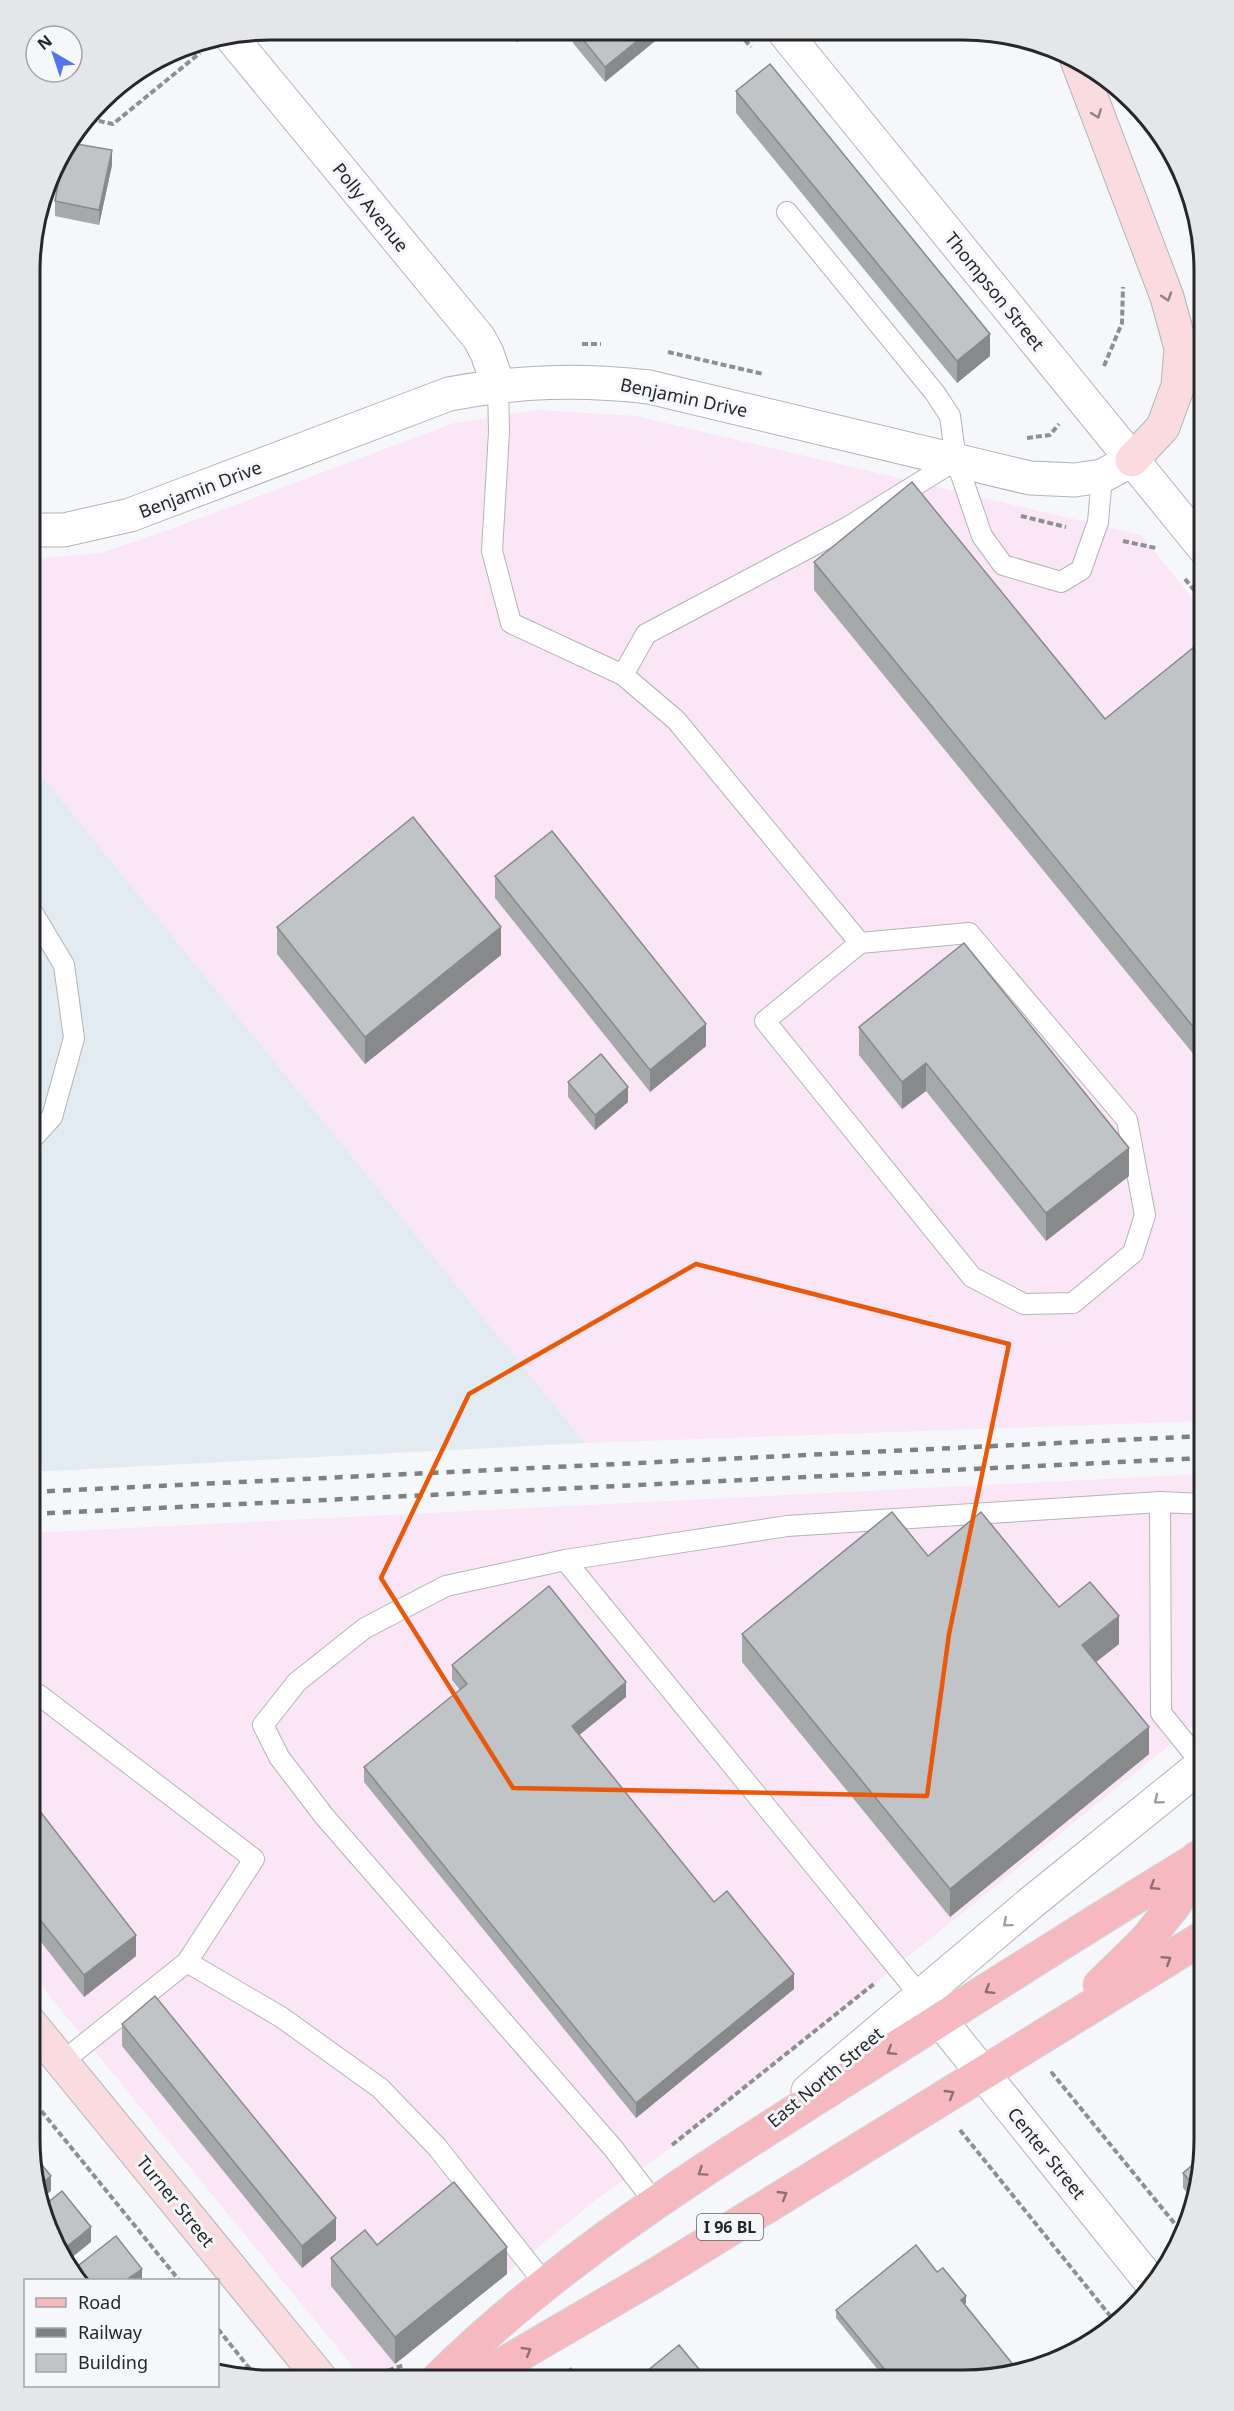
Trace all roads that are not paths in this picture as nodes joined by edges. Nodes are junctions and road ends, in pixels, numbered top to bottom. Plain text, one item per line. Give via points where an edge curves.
1 (791, 40) edge
2 (236, 43) edge
3 (1082, 74) edge
4 (787, 212) dead end
5 (498, 385) junction
6 (956, 460) junction
7 (1132, 460) junction
8 (1102, 476) junction
9 (40, 530) edge
10 (1194, 536) edge
11 (623, 675) junction
12 (40, 925) edge
13 (860, 943) junction
14 (40, 1130) edge
15 (1160, 1502) junction
16 (1194, 1504) edge
17 (565, 1560) junction
18 (40, 1696) edge
19 (1194, 1753) edge
20 (1194, 1772) edge
21 (1194, 1858) edge
22 (1194, 1867) edge
23 (1194, 1943) edge
24 (187, 1962) junction
25 (930, 2008) junction
26 (40, 2035) edge
27 (62, 2062) junction
28 (997, 2066) junction
29 (655, 2203) junction
30 (1148, 2277) edge
31 (545, 2284) junction
32 (314, 2370) edge
33 (447, 2370) edge
34 (493, 2370) edge

1 - 7 street, Thompson Street
2 - 5 street, Polly Avenue via 479,339
3 -> 7 street via 1167,297 1181,348 1178,386 1163,427
4 - 6 lane via 935,393 950,416
5 - 6 street, Benjamin Drive via 601,381 649,387
5 - 9 street, Benjamin Drive via 449,394 130,515 64,530
5 - 11 lane via 492,552 511,623
6 - 8 street, Benjamin Drive via 1030,478 1075,480
6 - 8 lane via 982,536 1004,565 1061,582 1080,570 1098,522
6 - 11 lane via 848,527 646,634
7 - 8 street, Benjamin Drive
7 - 10 street, Thompson Street
11 - 13 lane via 676,720
12 - 14 lane via 64,965 74,1038 52,1117
13 - 13 lane via 969,933 1127,1120 1145,1215 1132,1252 1073,1303 1024,1304 972,1277 765,1021
15 - 16 lane
15 - 17 lane via 787,1526
15 - 19 lane via 1161,1713
17 - 25 lane
17 - 29 lane via 446,1586 365,1628 297,1682 262,1725 279,1757 324,1816 613,2148
18 - 24 lane via 254,1859
20 -> 25 street
21 -> 25 main road, East North Street
22 - 28 main road via 1175,1904 1114,1974
28 -> 23 main road, I 96 BL
24 - 27 lane
24 - 31 lane via 281,2017 380,2088 437,2147
25 - 28 street, Center Street
25 -> 29 main road, East North Street via 751,2139
26 - 27 street, Turner Street
27 - 32 street, Turner Street
28 - 30 street, Center Street via 1006,2102
34 -> 28 main road, I 96 BL
29 - 31 main road, East North Street
31 - 33 main road, East North Street

